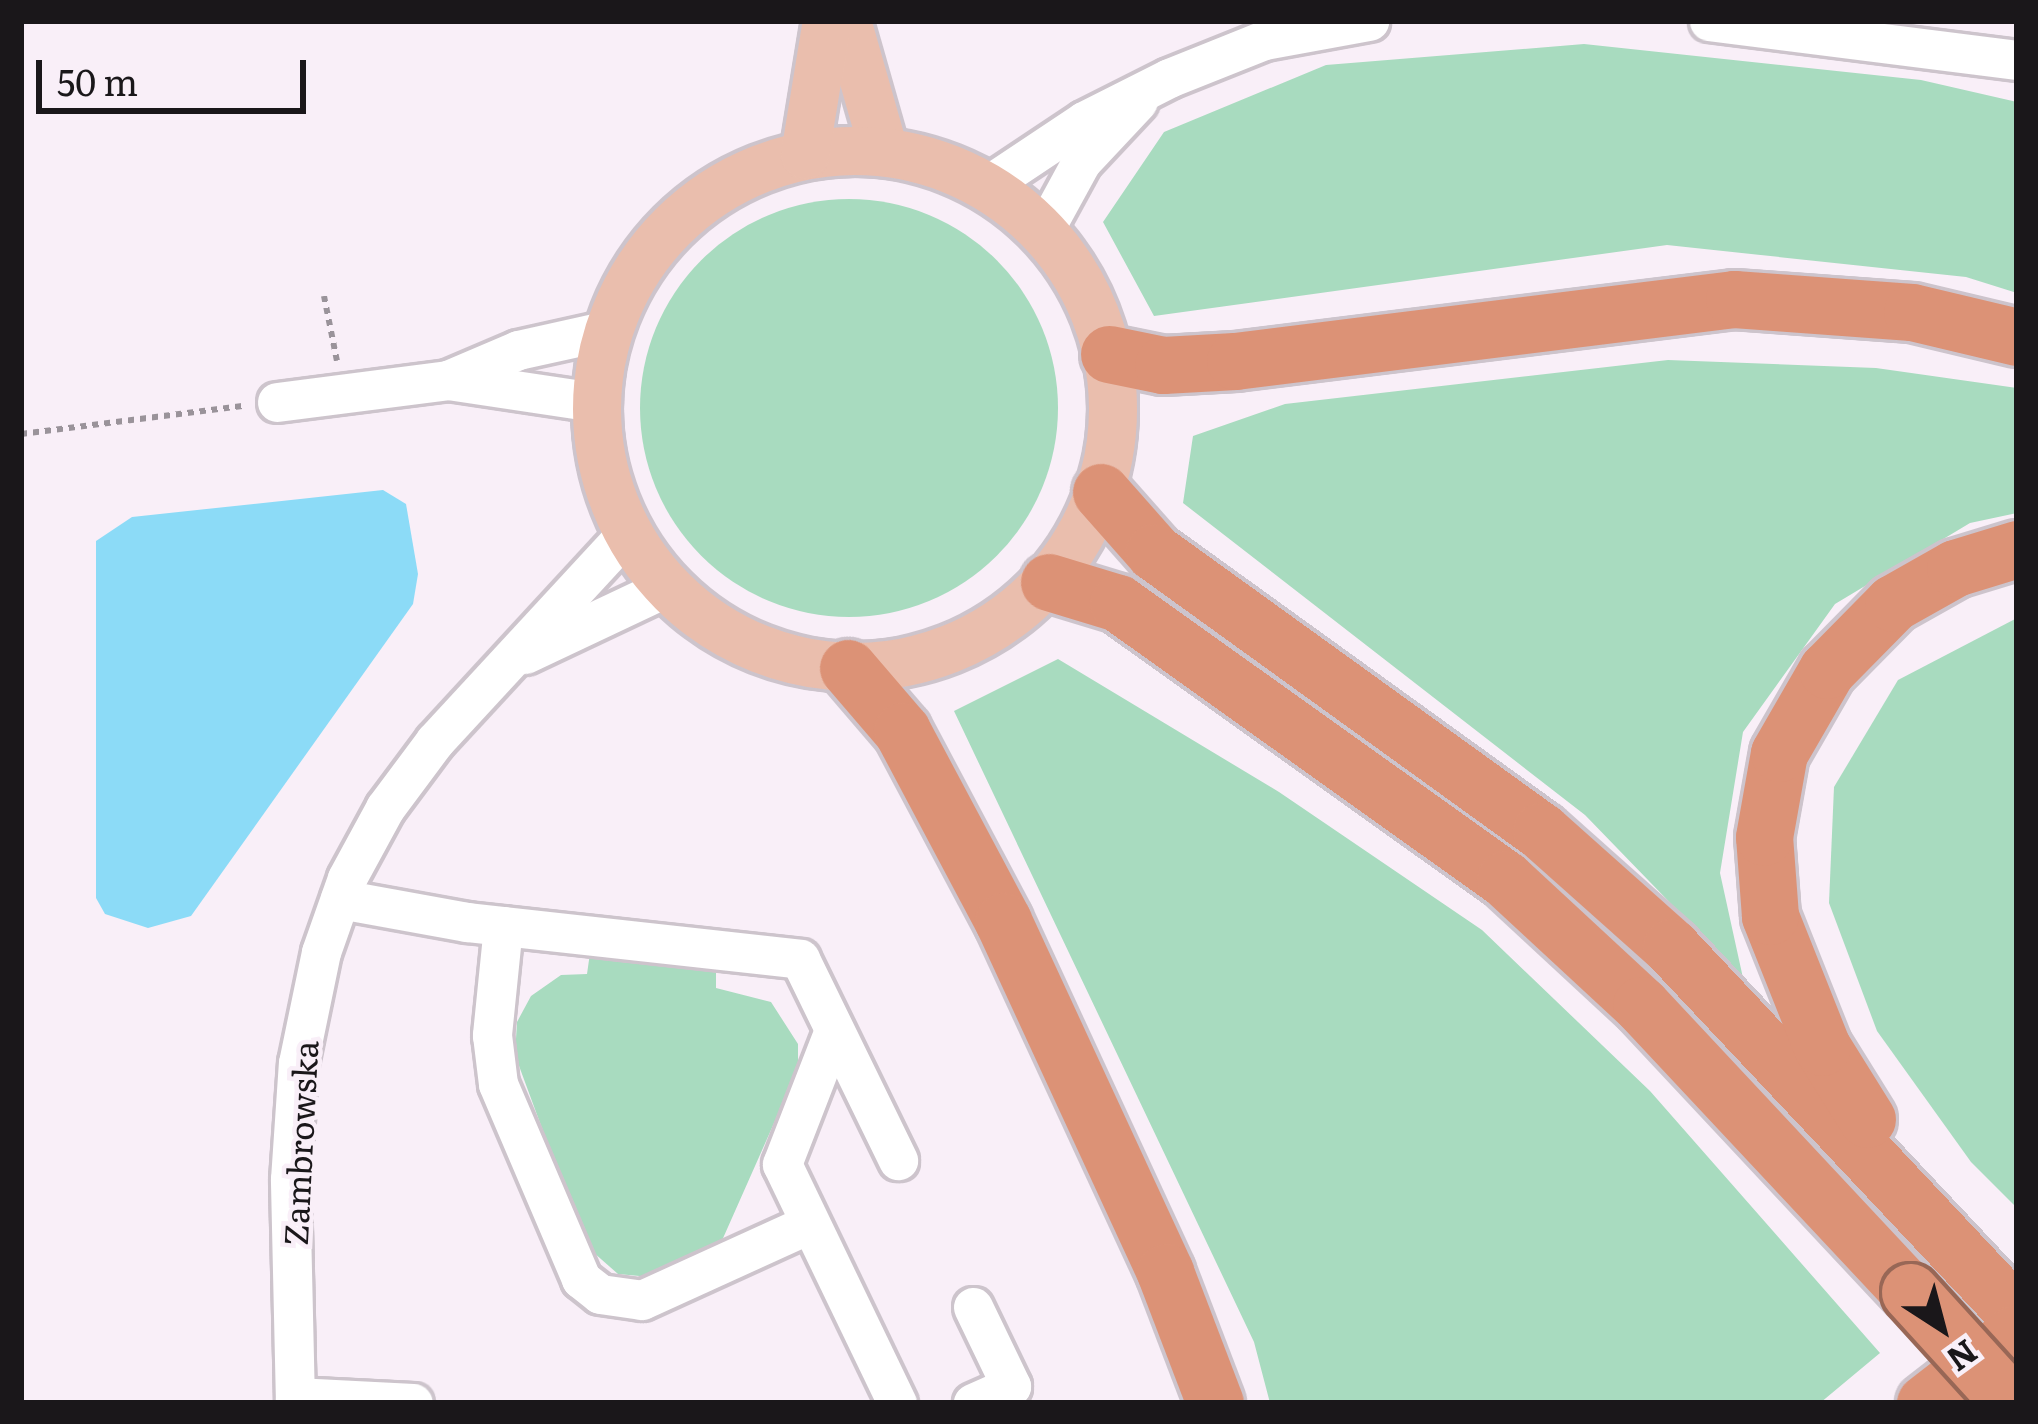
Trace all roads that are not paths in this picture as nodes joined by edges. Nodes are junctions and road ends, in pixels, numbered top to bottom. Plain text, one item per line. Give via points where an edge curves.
1 (827, 21) edge
2 (847, 21) edge
3 (1369, 21) edge
4 (1709, 21) edge
5 (2017, 60) edge
6 (1145, 92) junction
7 (884, 151) junction
8 (806, 154) junction
9 (988, 185) junction
10 (1043, 230) junction
11 (608, 330) junction
12 (2017, 337) edge
13 (1109, 354) junction
14 (448, 380) junction
15 (278, 402) road end
16 (596, 402) junction
17 (1101, 493) junction
18 (627, 533) junction
19 (2017, 549) edge
20 (1049, 582) junction
21 (667, 587) junction
22 (514, 658) junction
23 (848, 668) junction
24 (340, 899) junction
25 (502, 926) junction
26 (834, 1030) junction
27 (898, 1160) dead end
28 (809, 1224) junction
29 (1958, 1250) junction
30 (973, 1307) dead end
31 (2017, 1316) edge
32 (2017, 1331) edge
33 (295, 1400) edge
34 (413, 1403) edge
35 (897, 1403) edge
36 (973, 1403) edge
37 (1215, 1403) edge
38 (1924, 1403) edge
39 (2011, 1403) edge

1 - 8 main road
2 - 7 main road
3 - 6 street via 1264,40
4 - 5 street
6 - 9 street via 1084,121
6 - 10 street via 1082,162
7 - 8 main road
7 - 9 main road
8 - 11 main road via 753,171 663,235
9 - 10 main road
10 - 13 main road via 1085,287
11 - 14 street via 518,350
11 - 16 main road
12 - 13 highway via 1912,312 1734,299 1235,361 1163,364
13 - 17 main road via 1114,424
14 - 15 street
14 - 16 street
16 - 18 main road via 608,488
17 - 20 main road
17 - 29 highway via 1154,552 1541,831 1670,947
18 - 21 main road
18 - 22 street, Zambrowska
19 - 29 highway via 1955,568 1893,603 1827,670 1779,754 1763,837 1770,916 1822,1047
20 - 23 main road via 978,638 893,666
20 - 39 highway, bridge via 1118,603 1505,879 1641,1005
21 - 22 street, Zambrowska
21 - 23 main road via 714,626 768,653
22 - 24 street, Zambrowska via 385,808
23 - 37 highway via 902,731 1003,921 1166,1272
24 - 25 street
24 - 33 street, Zambrowska via 298,1063 290,1179
25 - 26 street via 800,959
25 - 28 street via 492,1035 498,1084 580,1279 621,1301 642,1300
26 - 27 street
26 - 28 street via 782,1164
28 - 35 street
29 - 31 highway
30 - 36 street via 1010,1386
32 - 38 highway
33 - 34 street

